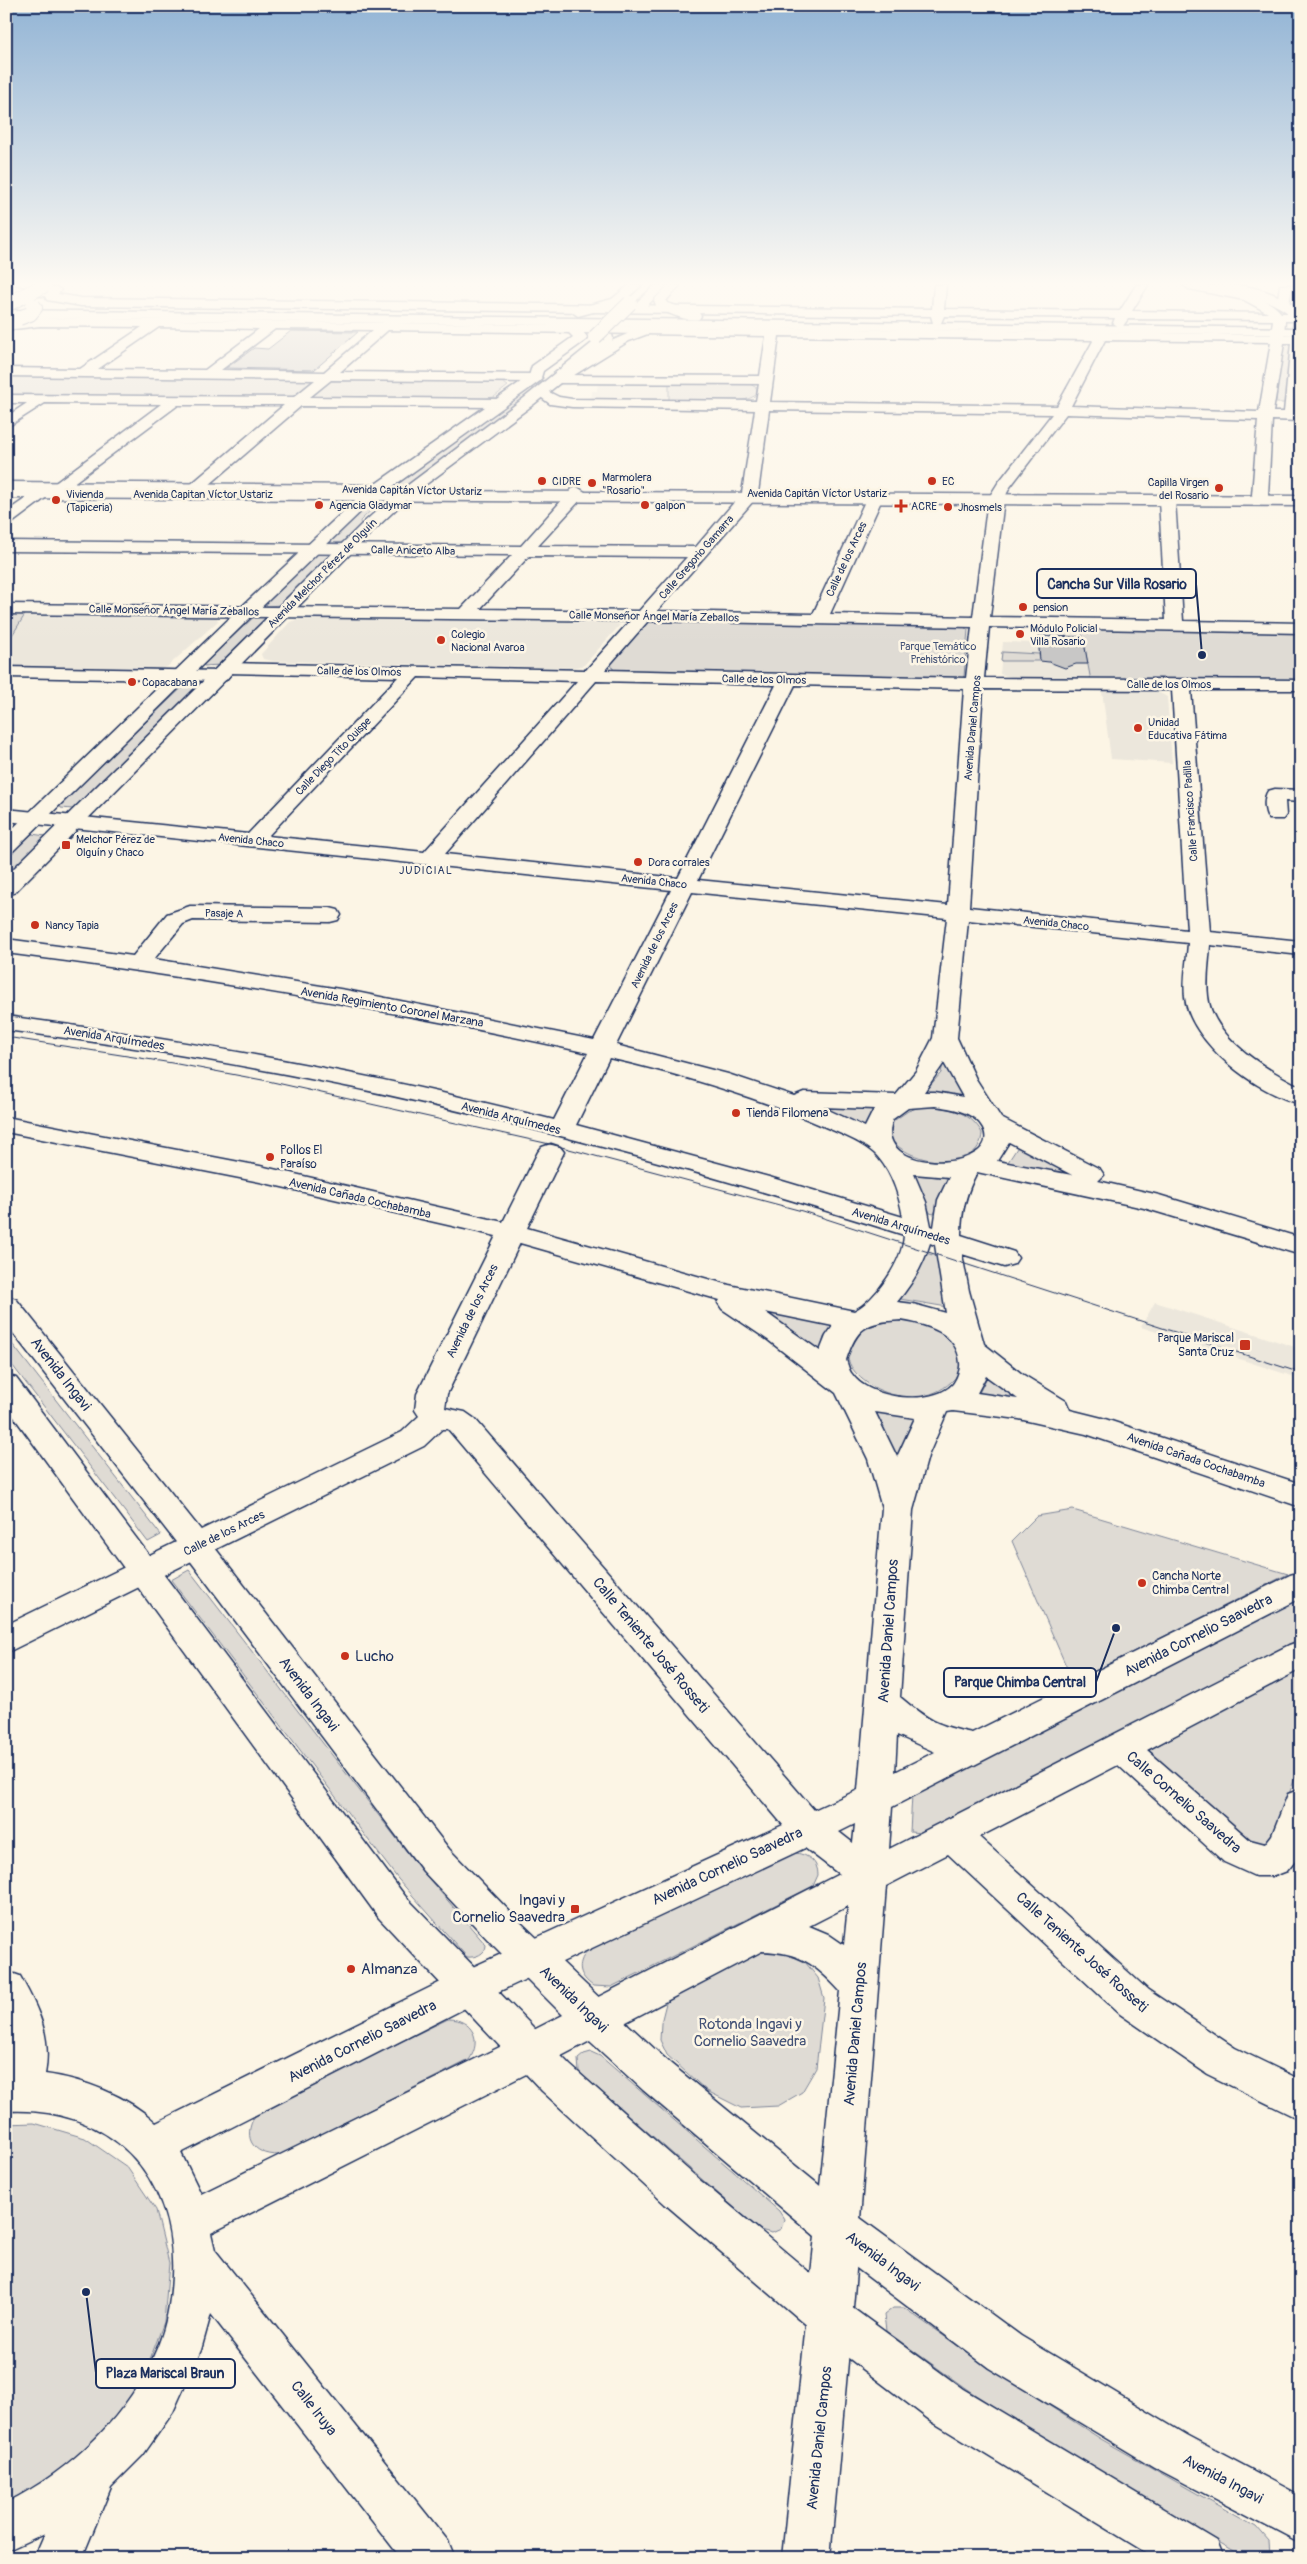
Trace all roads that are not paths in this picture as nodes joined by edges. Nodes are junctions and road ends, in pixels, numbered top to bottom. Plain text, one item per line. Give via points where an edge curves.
1 (34, 405) edge
2 (168, 405) edge
3 (294, 405) edge
4 (496, 405) edge
5 (514, 405) edge
6 (730, 405) edge
7 (763, 405) junction
8 (1065, 405) edge
9 (1266, 405) edge
10 (1062, 410) junction
11 (1265, 411) junction
12 (1296, 413) edge
13 (6, 424) edge
14 (6, 487) edge
15 (59, 488) junction
16 (334, 490) joint
17 (192, 491) junction
18 (6, 493) edge
19 (43, 493) junction
20 (373, 493) junction
21 (404, 493) junction
22 (576, 495) junction
23 (748, 496) junction
24 (1301, 496) edge
25 (997, 497) junction
26 (1261, 498) junction
27 (874, 499) junction
28 (1167, 500) junction
29 (1301, 501) edge
30 (6, 520) edge
31 (6, 546) edge
32 (315, 547) junction
33 (348, 548) junction
34 (524, 551) junction
35 (700, 552) junction
36 (6, 608) edge
37 (248, 611) junction
38 (284, 611) junction
39 (467, 613) junction
40 (644, 616) junction
41 (819, 620) junction
42 (982, 622) junction
43 (1175, 626) junction
44 (1301, 628) edge
45 (6, 672) edge
46 (224, 672) junction
47 (413, 672) junction
48 (183, 675) junction
49 (592, 675) junction
50 (788, 680) junction
51 (974, 683) junction
52 (1180, 684) junction
53 (1301, 685) edge
54 (1301, 796) edge
55 (6, 815) edge
56 (1276, 815) dead end
57 (37, 818) junction
58 (71, 822) junction
59 (254, 840) junction
60 (6, 847) edge
61 (429, 859) junction
62 (684, 884) junction
63 (6, 888) edge
64 (958, 913) junction
65 (330, 915) dead end
66 (1199, 938) junction
67 (6, 946) edge
68 (1301, 948) edge
69 (139, 963) junction
70 (6, 1023) edge
71 (945, 1038) junction
72 (603, 1050) junction
73 (773, 1095) junction
74 (1301, 1097) edge
75 (901, 1102) junction
76 (991, 1121) junction
77 (6, 1124) edge
78 (556, 1141) junction
79 (887, 1151) junction
80 (971, 1165) junction
81 (1150, 1201) junction
82 (918, 1231) junction
83 (511, 1232) junction
84 (948, 1240) junction
85 (1301, 1247) edge
86 (1004, 1258) dead end
87 (710, 1289) junction
88 (6, 1305) edge
89 (861, 1319) junction
90 (970, 1344) junction
91 (6, 1385) edge
92 (846, 1387) junction
93 (944, 1402) junction
94 (435, 1418) junction
95 (1091, 1425) junction
96 (1301, 1496) edge
97 (897, 1510) junction
98 (197, 1547) junction
99 (144, 1572) junction
100 (1301, 1584) edge
101 (6, 1640) edge
102 (1301, 1654) edge
103 (883, 1702) junction
104 (1121, 1747) junction
105 (975, 1748) junction
106 (876, 1798) junction
107 (1301, 1804) edge
108 (807, 1828) junction
109 (951, 1834) junction
110 (870, 1877) junction
111 (755, 1934) junction
112 (531, 1958) junction
113 (859, 1985) junction
114 (6, 1988) edge
115 (467, 1988) junction
116 (594, 2019) junction
117 (530, 2052) junction
118 (14, 2091) edge
119 (1301, 2101) edge
120 (152, 2146) junction
121 (837, 2227) junction
122 (193, 2240) junction
123 (832, 2318) junction
124 (95, 2472) junction
125 (1301, 2522) edge
126 (6, 2528) edge
127 (58, 2558) edge
128 (431, 2558) edge
129 (806, 2558) edge
130 (1200, 2558) edge

1 - 13 main road
2 - 15 main road
3 - 17 main road
4 - 20 main road, Avenida Melchor Pérez de Olguín
5 - 21 main road, Avenida Melchor Pérez de Olguín
6 - 7 main road
7 - 10 main road
7 - 23 main road
8 - 10 main road
9 - 11 main road
10 - 11 main road
10 - 25 main road
11 - 12 main road
11 - 26 main road
14 - 15 main road, Avenida Capitan Víctor Ustariz
15 - 17 main road, Avenida Capitan Víctor Ustariz
16 - 17 main road, Avenida Capitan Víctor Ustariz
16 - 20 main road, Avenida Capitán Víctor Ustariz
17 - 19 main road, Avenida Capitan Víctor Ustariz
17 - 20 main road, Avenida Capitan Víctor Ustariz
18 - 19 main road, Avenida Capitan Víctor Ustariz
19 - 30 main road
20 - 21 main road, Avenida Capitán Víctor Ustariz
20 - 32 main road, Avenida Melchor Pérez de Olguín
21 - 22 main road, Avenida Capitán Víctor Ustariz
21 - 33 main road, Avenida Melchor Pérez de Olguín
22 - 23 main road, Avenida Capitán Víctor Ustariz
22 - 34 main road
23 - 25 main road, Avenida Capitán Víctor Ustariz
23 - 27 main road, Avenida Capitán Víctor Ustariz
23 - 35 main road, Calle Gregorio Gamarra
24 - 26 main road, Avenida Capitán Víctor Ustariz
25 - 26 main road, Avenida Capitán Víctor Ustariz
25 - 27 main road, Avenida Capitán Víctor Ustariz
25 - 28 main road, Avenida Capitán Víctor Ustariz
25 - 42 main road, Avenida Daniel Campos
26 - 28 main road, Avenida Capitán Víctor Ustariz
26 - 29 main road, Avenida Capitán Víctor Ustariz
27 - 41 main road, Calle de los Arces
28 - 43 main road
31 - 32 main road, Calle Aniceto Alba
32 - 33 main road, Calle Aniceto Alba
32 - 37 main road, Avenida Melchor Pérez de Olguín
33 - 34 main road, Calle Aniceto Alba
33 - 38 main road, Avenida Melchor Pérez de Olguín
34 - 35 main road, Calle Aniceto Alba
34 - 39 main road
35 - 40 main road, Calle Gregorio Gamarra
36 - 37 main road, Calle Monseñor Ángel María Zeballos
37 - 38 main road, Calle Monseñor Ángel María Zeballos
37 - 48 main road, Avenida Melchor Pérez de Olguín
38 - 39 main road, Calle Monseñor Ángel María Zeballos
38 - 46 main road, Avenida Melchor Pérez de Olguín
39 - 40 main road, Calle Monseñor Ángel María Zeballos
40 - 41 main road, Calle Monseñor Ángel María Zeballos
40 - 49 main road, Calle Gregorio Gamarra
41 - 42 main road, Calle Monseñor Ángel María Zeballos
42 - 43 main road, Calle Monseñor Ángel María Zeballos
42 - 51 main road, Avenida Daniel Campos
43 - 44 main road, Calle Monseñor Ángel María Zeballos
45 - 48 main road, Calle de los Olmos
46 - 47 main road, Calle de los Olmos
46 - 48 main road, Calle de los Olmos
46 - 58 main road, Avenida Melchor Pérez de Olguín
47 - 49 main road, Calle de los Olmos
47 - 59 main road, Calle Diego Tito Quispe
48 - 57 main road, Avenida Melchor Pérez de Olguín
49 - 50 main road, Calle de los Olmos
49 - 61 main road, Calle Gregorio Gamarra
50 - 51 main road, Calle de los Olmos
50 - 62 main road, Avenida de los Arces
51 - 52 main road, Calle de los Olmos
51 - 64 main road, Avenida Daniel Campos
52 - 53 main road, Calle de los Olmos
52 - 66 main road, Calle Francisco Padilla
54 - 56 main road via 1275,796
55 - 57 main road, Avenida Chaco
57 - 58 main road, Avenida Chaco
57 - 60 main road, Avenida Melchor Pérez de Olguín
58 - 59 main road, Avenida Chaco
58 - 63 main road, Avenida Melchor Pérez de Olguín
59 - 61 main road, Avenida Chaco
61 - 62 main road, Avenida Chaco
62 - 64 main road, Avenida Chaco
62 - 72 main road, Avenida de los Arces
64 - 66 main road, Avenida Chaco
64 - 71 main road, Avenida Daniel Campos
65 - 69 main road, Pasaje A via 190,913 175,919
66 - 68 main road, Avenida Chaco
66 - 74 main road, Calle Francisco Padilla via 1196,996 1212,1032 1233,1055 1263,1078
67 - 69 main road, Avenida Regimiento Coronel Marzana
69 - 72 main road, Avenida Regimiento Coronel Marzana via 352,998
70 - 78 main road, Avenida Arquímedes via 162,1045 291,1068 442,1101
71 - 75 main road, Avenida Daniel Campos via 927,1073
71 - 76 main road via 964,1079
72 - 73 main road, Avenida Regimiento Coronel Marzana
72 - 78 main road, Avenida de los Arces
73 - 75 main road, Avenida Regimiento Coronel Marzana via 841,1102
73 - 79 main road, Avenida Regimiento Coronel Marzana via 832,1119
75 - 76 main road via 935,1099 958,1103 978,1111
75 - 79 main road via 880,1120 878,1136
76 - 80 main road via 997,1132 996,1145 988,1156
76 - 81 main road via 1063,1162
77 - 83 main road, Avenida Cañada Cochabamba via 186,1158
78 - 82 main road, Avenida Arquímedes via 664,1155
78 - 83 main road, Avenida de los Arces
79 - 80 main road via 909,1164 928,1168
79 - 82 main road via 914,1198
80 - 81 main road via 1054,1178
80 - 84 main road via 956,1187 950,1204
81 - 85 main road
82 - 84 main road, Avenida Arquímedes
82 - 89 main road via 915,1253 903,1276 888,1296
83 - 87 main road, Avenida Cañada Cochabamba
83 - 94 main road, Avenida de los Arces via 432,1394 430,1410
84 - 86 main road, Avenida Arquímedes
84 - 90 main road via 958,1306
87 - 89 main road, Avenida Cañada Cochabamba via 781,1308
87 - 92 main road, Avenida Cañada Cochabamba via 778,1333
88 - 98 main road, Avenida Ingavi
89 - 90 main road via 890,1312 923,1314 952,1327
89 - 92 main road via 841,1334 834,1344 832,1354 836,1374
90 - 93 main road via 975,1367 972,1378 967,1387
90 - 95 main road, Avenida Cañada Cochabamba via 1023,1390
91 - 99 main road
92 - 93 main road via 892,1407 907,1409
92 - 97 main road, Avenida Daniel Campos via 873,1434
93 - 95 main road, Avenida Cañada Cochabamba via 1019,1409
93 - 97 main road, Avenida Daniel Campos via 918,1439
94 - 98 main road, Calle de los Arces via 413,1439
94 - 108 main road, Calle Teniente José Rosseti via 454,1419 464,1426
95 - 96 main road, Avenida Cañada Cochabamba
97 - 103 main road, Avenida Daniel Campos
98 - 99 main road, Calle de los Arces
98 - 112 main road, Avenida Ingavi via 436,1860
99 - 101 main road, Calle de los Arces
99 - 115 main road via 392,1908
100 - 105 main road, Avenida Cornelio Saavedra
102 - 104 main road
103 - 105 main road via 914,1729 943,1741
103 - 106 main road, Avenida Daniel Campos
104 - 107 main road, Calle Cornelio Saavedra via 1237,1851 1255,1860 1274,1860 1288,1842
104 - 109 main road
105 - 106 main road, Avenida Cornelio Saavedra
106 - 108 main road, Avenida Cornelio Saavedra
106 - 110 main road, Avenida Daniel Campos
108 - 110 main road, Calle Teniente José Rosseti
108 - 112 main road, Avenida Cornelio Saavedra
109 - 110 main road
109 - 119 main road, Calle Teniente José Rosseti via 1134,2002 1221,2060
110 - 111 main road
110 - 113 main road, Avenida Daniel Campos
111 - 113 main road via 782,1934 803,1939 832,1956
111 - 116 main road
112 - 115 main road, Avenida Cornelio Saavedra
112 - 116 main road, Avenida Ingavi
113 - 121 main road, Avenida Daniel Campos
114 - 118 main road via 22,2016 30,2042 28,2068
115 - 117 main road
115 - 120 main road, Avenida Cornelio Saavedra
116 - 117 main road
116 - 121 main road, Avenida Ingavi via 657,2078
117 - 122 main road
117 - 123 main road via 680,2190
118 - 120 main road via 61,2096 100,2109 128,2125
120 - 122 main road via 176,2180
121 - 123 main road, Avenida Daniel Campos
121 - 125 main road, Avenida Ingavi via 1005,2352 1170,2451
122 - 124 main road via 194,2296 186,2333 171,2370 151,2407 126,2441
122 - 128 main road, Calle Iruya
123 - 129 main road, Avenida Daniel Campos
123 - 130 main road via 947,2405
124 - 126 main road via 58,2500
124 - 127 main road

